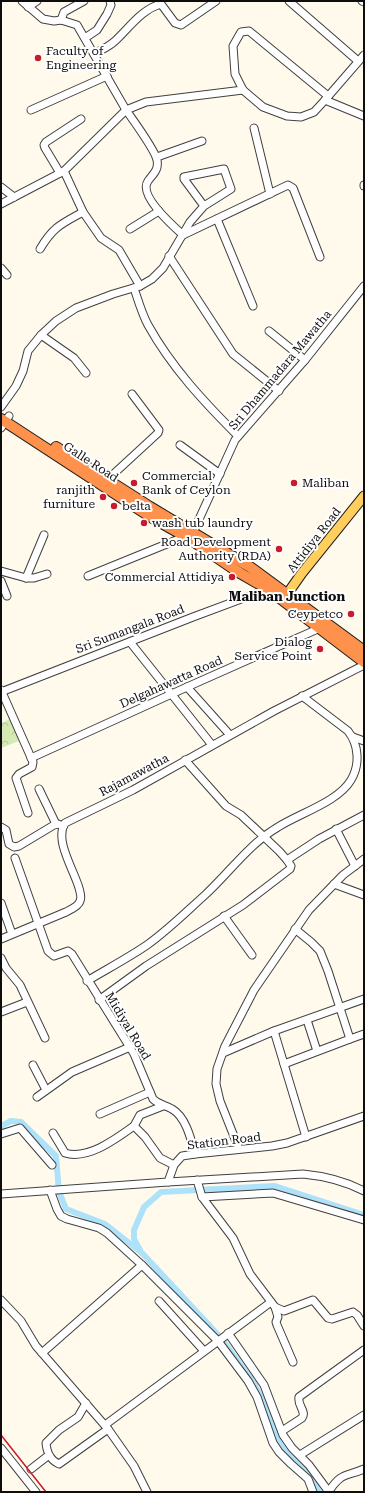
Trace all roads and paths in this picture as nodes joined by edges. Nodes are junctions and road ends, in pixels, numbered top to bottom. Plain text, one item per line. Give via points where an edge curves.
1 (22, 1) edge
2 (37, 1) edge
3 (84, 1) edge
4 (110, 1) edge
5 (216, 1) edge
6 (289, 1) edge
7 (28, 7) junction
8 (62, 20) junction
9 (85, 38) junction
10 (94, 54) junction
11 (364, 55) edge
12 (358, 61) junction
13 (107, 76) junction
14 (243, 90) junction
15 (326, 98) junction
16 (31, 110) dead end
17 (126, 110) junction
18 (364, 116) edge
19 (81, 119) dead end
20 (254, 128) dead end
21 (202, 141) dead end
22 (157, 157) junction
23 (62, 172) junction
24 (1, 188) edge
25 (270, 194) junction
26 (14, 197) junction
27 (1, 204) edge
28 (204, 206) junction
29 (159, 211) junction
30 (83, 212) junction
31 (217, 219) junction
32 (130, 229) dead end
33 (183, 235) junction
34 (40, 249) dead end
35 (169, 256) junction
36 (320, 257) dead end
37 (1, 268) edge
38 (6, 275) dead end
39 (364, 286) edge
40 (137, 287) junction
41 (253, 306) dead end
42 (269, 331) dead end
43 (41, 335) junction
44 (305, 360) junction
45 (86, 373) dead end
46 (279, 391) junction
47 (132, 394) dead end
48 (1, 407) edge
49 (4, 419) edge
50 (238, 436) junction
51 (180, 445) dead end
52 (220, 474) junction
53 (107, 480) junction
54 (364, 496) edge
55 (188, 534) junction
56 (44, 535) dead end
57 (1, 571) edge
58 (47, 574) dead end
59 (88, 576) dead end
60 (26, 578) junction
61 (1, 581) edge
62 (268, 589) junction
63 (7, 596) dead end
64 (286, 597) junction
65 (320, 628) junction
66 (130, 642) junction
67 (364, 651) edge
68 (364, 664) edge
69 (187, 687) junction
70 (1, 691) edge
71 (171, 694) junction
72 (302, 696) junction
73 (230, 735) junction
74 (353, 737) junction
75 (364, 741) edge
76 (212, 745) junction
77 (31, 758) junction
78 (185, 760) junction
79 (39, 789) dead end
80 (28, 813) dead end
81 (364, 815) edge
82 (60, 825) junction
83 (1, 827) edge
84 (336, 829) junction
85 (264, 836) junction
86 (15, 858) dead end
87 (364, 859) edge
88 (287, 860) junction
89 (355, 866) junction
90 (334, 884) junction
91 (364, 895) edge
92 (1, 903) edge
93 (224, 916) junction
94 (37, 924) junction
95 (295, 929) junction
96 (12, 934) junction
97 (1, 939) edge
98 (252, 955) dead end
99 (1, 958) edge
100 (87, 981) junction
101 (364, 999) edge
102 (99, 1000) junction
103 (27, 1002) junction
104 (340, 1008) junction
105 (1, 1012) edge
106 (307, 1020) junction
107 (274, 1032) junction
108 (364, 1034) edge
109 (45, 1038) dead end
110 (350, 1040) junction
111 (130, 1047) junction
112 (317, 1051) junction
113 (223, 1053) junction
114 (284, 1064) junction
115 (33, 1065) dead end
116 (46, 1090) junction
117 (150, 1092) junction
118 (37, 1097) dead end
119 (163, 1106) junction
120 (100, 1114) dead end
121 (364, 1116) edge
122 (134, 1126) junction
123 (54, 1133) dead end
124 (1, 1134) edge
125 (306, 1137) junction
126 (239, 1149) junction
127 (195, 1154) junction
128 (52, 1165) dead end
129 (174, 1165) junction
130 (168, 1182) junction
131 (198, 1183) junction
132 (50, 1190) junction
133 (364, 1191) edge
134 (1, 1194) edge
135 (201, 1195) junction
136 (364, 1220) edge
137 (142, 1264) junction
138 (1, 1300) edge
139 (159, 1301) dead end
140 (273, 1304) junction
141 (364, 1326) edge
142 (226, 1334) junction
143 (218, 1340) junction
144 (364, 1350) edge
145 (204, 1351) junction
146 (42, 1353) junction
147 (293, 1362) dead end
148 (86, 1404) junction
149 (364, 1415) edge
150 (106, 1427) junction
151 (282, 1431) junction
152 (1, 1448) edge
153 (49, 1455) junction
154 (300, 1455) junction
155 (32, 1469) dead end
156 (364, 1469) edge
157 (36, 1492) edge
158 (147, 1492) edge
159 (313, 1492) edge
160 (329, 1492) edge

1 - 7 street
2 - 7 street
3 - 8 street via 64,12
4 - 9 street via 107,14 97,30
5 - 10 street via 181,25 175,23 161,4 156,6 134,20 114,42
6 - 12 street
7 - 8 street via 43,19
8 - 9 street via 77,25
9 - 10 street
10 - 13 street
11 - 12 street
12 - 15 street
13 - 16 street
13 - 17 street
14 - 15 street via 263,107 287,116 308,115
14 - 15 street via 235,74 233,46 241,32 249,31
14 - 17 street via 146,102
15 - 18 street
17 - 22 street
17 - 23 street
19 - 23 street via 44,145
20 - 25 street
21 - 22 street
22 - 29 street via 157,168 147,182 146,191
23 - 26 street
23 - 30 street
24 - 26 street
25 - 31 street
25 - 36 street via 288,185 294,188
26 - 27 street
28 - 28 street via 232,190 224,168 184,178
28 - 33 street
29 - 32 street
29 - 33 street
30 - 34 street via 54,228
30 - 40 street via 101,238 119,250
31 - 33 street
31 - 41 street
33 - 35 street
35 - 40 street via 163,268 152,279
35 - 46 street via 233,354
37 - 38 street
39 - 44 street, Sri Dhammadara Mawatha
40 - 43 street via 76,308
40 - 50 street via 147,324 170,360 199,396
42 - 44 street
43 - 45 street via 74,358
43 - 48 street via 28,351 16,386
44 - 46 street, Sri Dhammadara Mawatha
46 - 50 street, Sri Dhammadara Mawatha
47 - 53 street via 159,430
49 - 53 highway, Galle Road
49 - 55 highway, Galle Road via 151,517
50 - 52 street, Sri Dhammadara Mawatha
51 - 52 street
52 - 55 street, Sri Dhammadara Mawatha
53 - 55 highway, Galle Road
54 - 64 main road, Attidiya Road via 302,573
55 - 59 street
55 - 62 highway, Galle Road via 240,573
55 - 64 highway, Galle Road via 250,567
56 - 60 street
57 - 60 street
58 - 60 street
61 - 63 street
62 - 64 highway, Galle Road
62 - 66 street, Sri Sumangala Road
64 - 65 highway, Galle Road
64 - 67 highway, Galle Road
65 - 68 highway, Galle Road
65 - 69 street, Delgahawatta Road
66 - 70 street, Sri Sumangala Road
66 - 71 street
68 - 72 street, Rajamawatha
69 - 71 street, Delgahawatta Road
69 - 73 street
70 - 77 street
71 - 76 street
71 - 77 street, Delgahawatta Road
72 - 73 street, Rajamawatha
72 - 74 street
73 - 76 street, Rajamawatha
74 - 75 street
74 - 85 street via 357,765 346,786 338,794 281,824
76 - 78 street, Rajamawatha
77 - 80 street via 32,767 16,778
78 - 82 street, Rajamawatha via 133,790
78 - 85 street via 226,806 241,815
79 - 82 street
81 - 84 street
82 - 83 street, Rajamawatha via 14,847 9,844 6,830
82 - 94 street via 61,839 78,882 80,900 70,910
84 - 88 street
84 - 89 street
85 - 88 street
85 - 100 street via 171,926 148,944
86 - 94 street
87 - 89 street
88 - 93 street via 290,869 243,905
89 - 90 street
90 - 91 street
90 - 95 street
92 - 96 street
93 - 98 street
93 - 102 street via 146,966
94 - 96 street
94 - 100 street, Midiyal Road via 50,954 54,956 68,951
95 - 104 street via 320,951
95 - 113 street via 254,990
96 - 97 street
99 - 103 street via 20,985
100 - 102 street, Midiyal Road
101 - 104 street
102 - 111 street, Midiyal Road
103 - 105 street
103 - 109 street
104 - 106 street
104 - 110 street
106 - 107 street
106 - 112 street
107 - 113 street
107 - 114 street
108 - 110 street
110 - 112 street
111 - 116 street via 72,1072
111 - 117 street, Midiyal Road
112 - 114 street
113 - 126 street via 217,1069 216,1084
114 - 125 street
115 - 116 street
116 - 118 street
117 - 119 street, Midiyal Road via 156,1102
117 - 120 street
119 - 122 street via 140,1115
119 - 127 street, Midiyal Road via 173,1109 178,1114 191,1138
121 - 125 street, Station Road
122 - 123 street via 111,1143 86,1153 72,1155 65,1153
122 - 129 street via 160,1158
124 - 128 street via 20,1128
125 - 126 street, Station Road via 272,1146
126 - 127 street, Station Road
127 - 129 street, Station Road via 182,1156
129 - 130 street
130 - 131 street
130 - 132 street
131 - 133 street via 310,1175 338,1181
131 - 135 street
132 - 134 street
132 - 137 street via 61,1216 99,1228
135 - 136 street via 273,1193
135 - 140 street via 233,1238 250,1274
137 - 143 street
137 - 146 street
138 - 146 street via 21,1321
139 - 145 street
140 - 141 street via 284,1311 313,1300 328,1318 353,1312
140 - 142 street
140 - 147 street via 278,1319 277,1325
142 - 143 street
142 - 151 street via 264,1386
143 - 145 street
143 - 159 street via 257,1396 273,1443 308,1479
144 - 151 street via 299,1397 298,1403 304,1415
145 - 150 street
146 - 148 street
148 - 150 street
148 - 153 street via 78,1416 46,1443
149 - 154 street
150 - 153 street via 60,1464 53,1461
150 - 158 street via 134,1466
151 - 154 street via 287,1442
152 - 157 street
153 - 155 street
154 - 160 street
156 - 160 street via 342,1476

